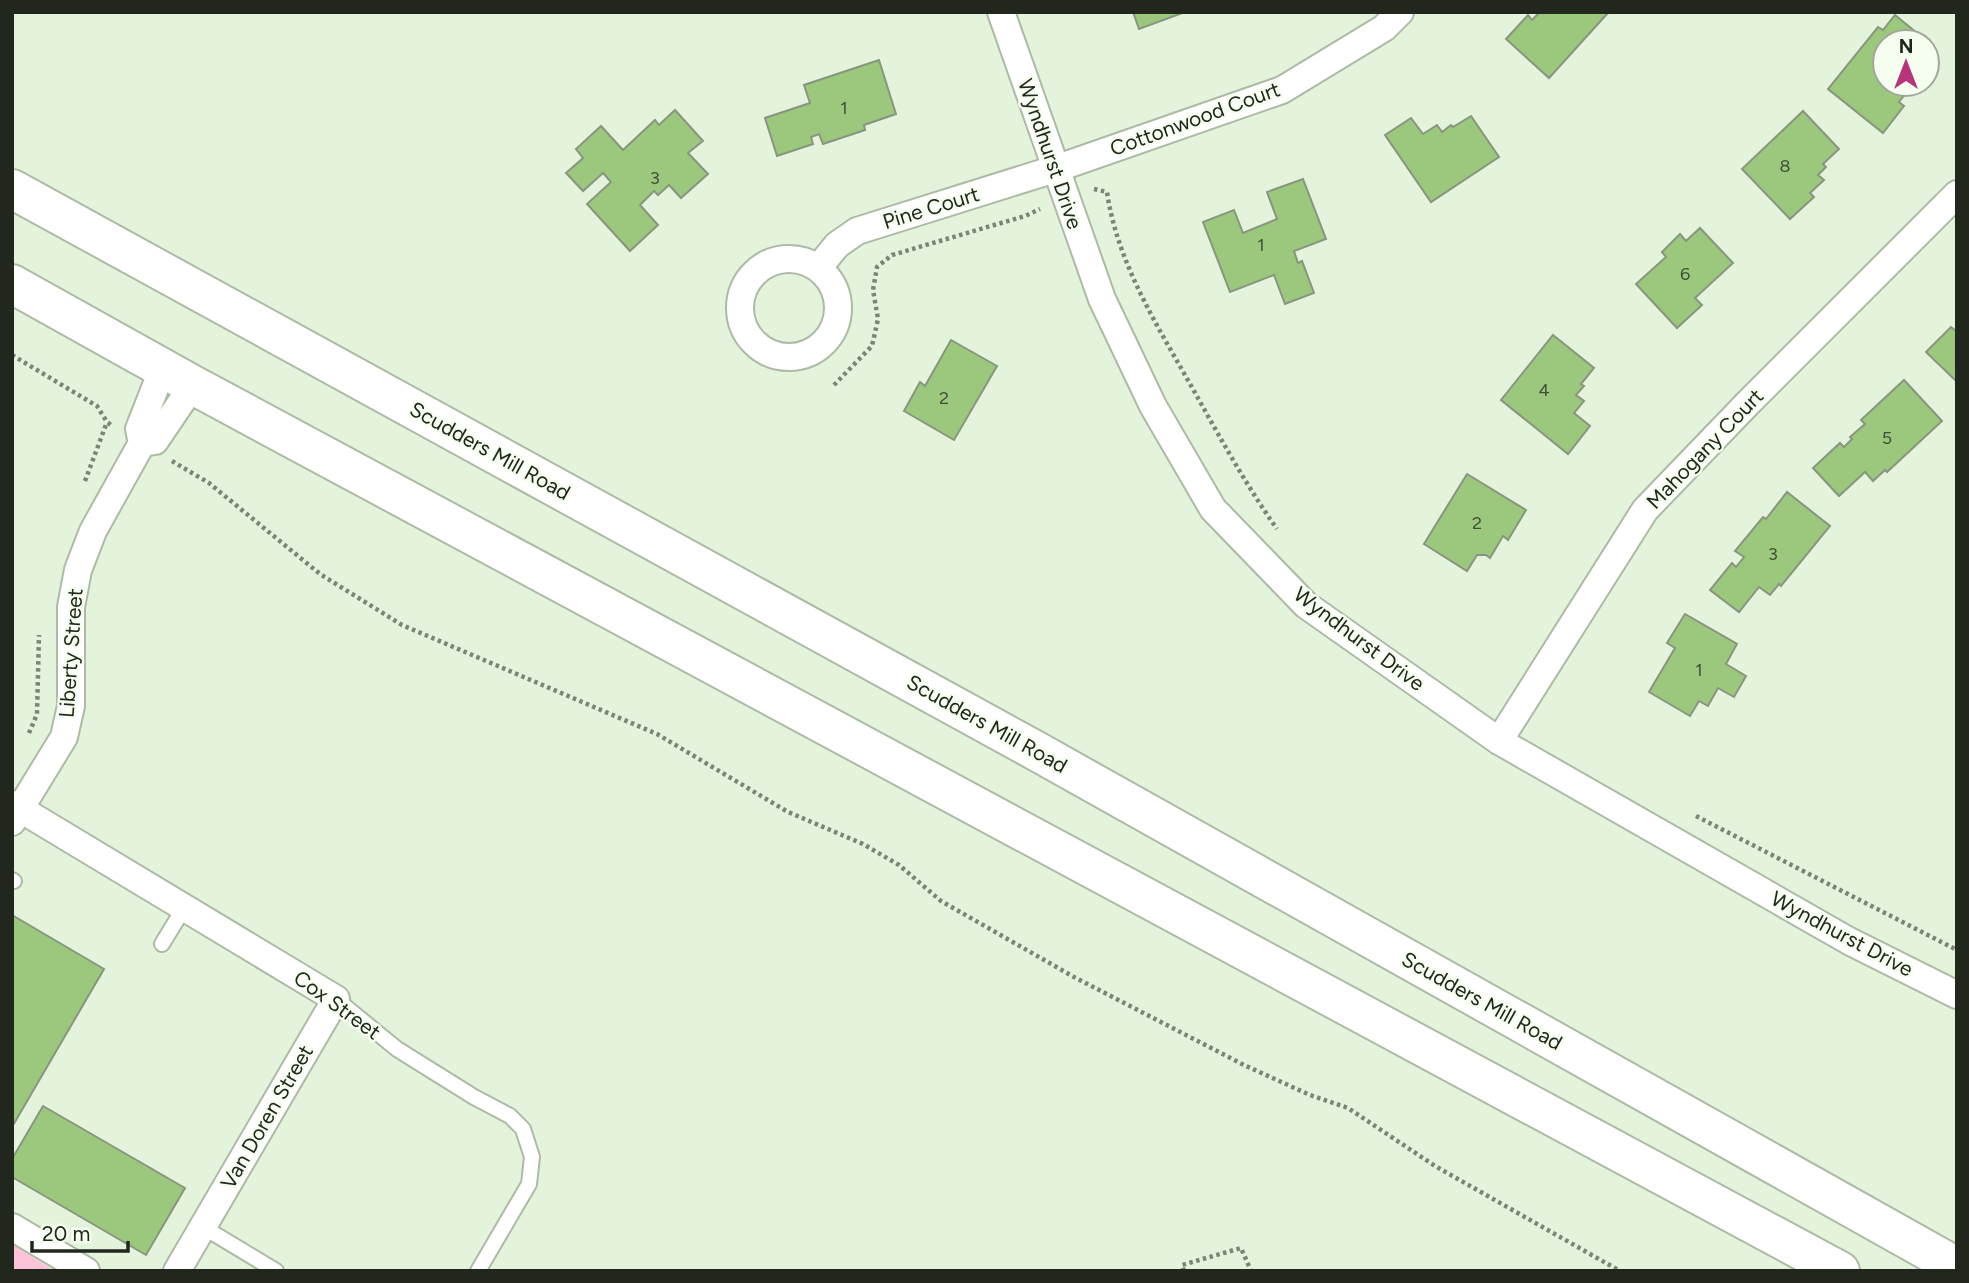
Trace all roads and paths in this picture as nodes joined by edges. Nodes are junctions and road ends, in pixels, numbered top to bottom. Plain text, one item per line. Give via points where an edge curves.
1 (1001, 12) edge
2 (1400, 12) edge
3 (1055, 169) junction
4 (12, 189) edge
5 (1957, 194) edge
6 (1067, 204) junction
7 (819, 267) dead end
8 (12, 284) edge
9 (12, 355) edge
10 (178, 377) junction
11 (834, 384) dead end
12 (142, 443) junction
13 (1286, 539) dead end
14 (1499, 741) junction
15 (15, 812) edge
16 (1688, 812) dead end
17 (184, 908) junction
18 (162, 944) dead end
19 (1957, 950) edge
20 (1957, 995) edge
21 (336, 999) junction
22 (12, 1227) edge
23 (203, 1227) junction
24 (1957, 1267) edge
25 (86, 1271) edge
26 (177, 1271) edge
27 (275, 1271) edge
28 (478, 1271) edge
29 (1184, 1271) edge
30 (1251, 1271) edge
31 (1620, 1271) edge
32 (1840, 1271) edge

1 - 3 street, Wyndhurst Drive
2 - 3 street, Cottonwood Court via 1384,28 1282,89
3 - 6 street, Wyndhurst Drive
3 - 7 street, Pine Court via 857,231 837,245
4 - 24 main road, Scudders Mill Road via 1038,752
5 - 14 street, Mahogany Court via 1645,510
6 - 11 path via 1037,209 892,255 877,267 873,290 878,319 872,346
6 - 13 path via 1095,189 1107,192 1111,222 1142,298 1247,486
6 - 14 street, Wyndhurst Drive via 1102,299 1153,406 1213,509 1306,605
8 - 10 main road
9 - 12 path via 97,406 107,422
10 - 12 street, Liberty Street via 139,429
10 - 32 main road
12 - 15 street, Liberty Street via 93,531 78,570 71,607 71,706 64,737
12 - 31 path via 209,483 320,574 401,625 657,734 788,812 863,844 941,901 1074,977 1244,1065 1348,1108 1435,1166
14 - 20 street, Wyndhurst Drive via 1849,941
15 - 17 street, Cox Street
16 - 19 path
17 - 18 lane
17 - 21 street, Cox Street
21 - 23 street, Van Doren Street
21 - 28 lane, Cox Street via 397,1049 510,1116 523,1129 532,1157 530,1184
22 - 25 street
23 - 26 street, Van Doren Street
23 - 27 lane
29 - 30 path via 1182,1265 1241,1248

